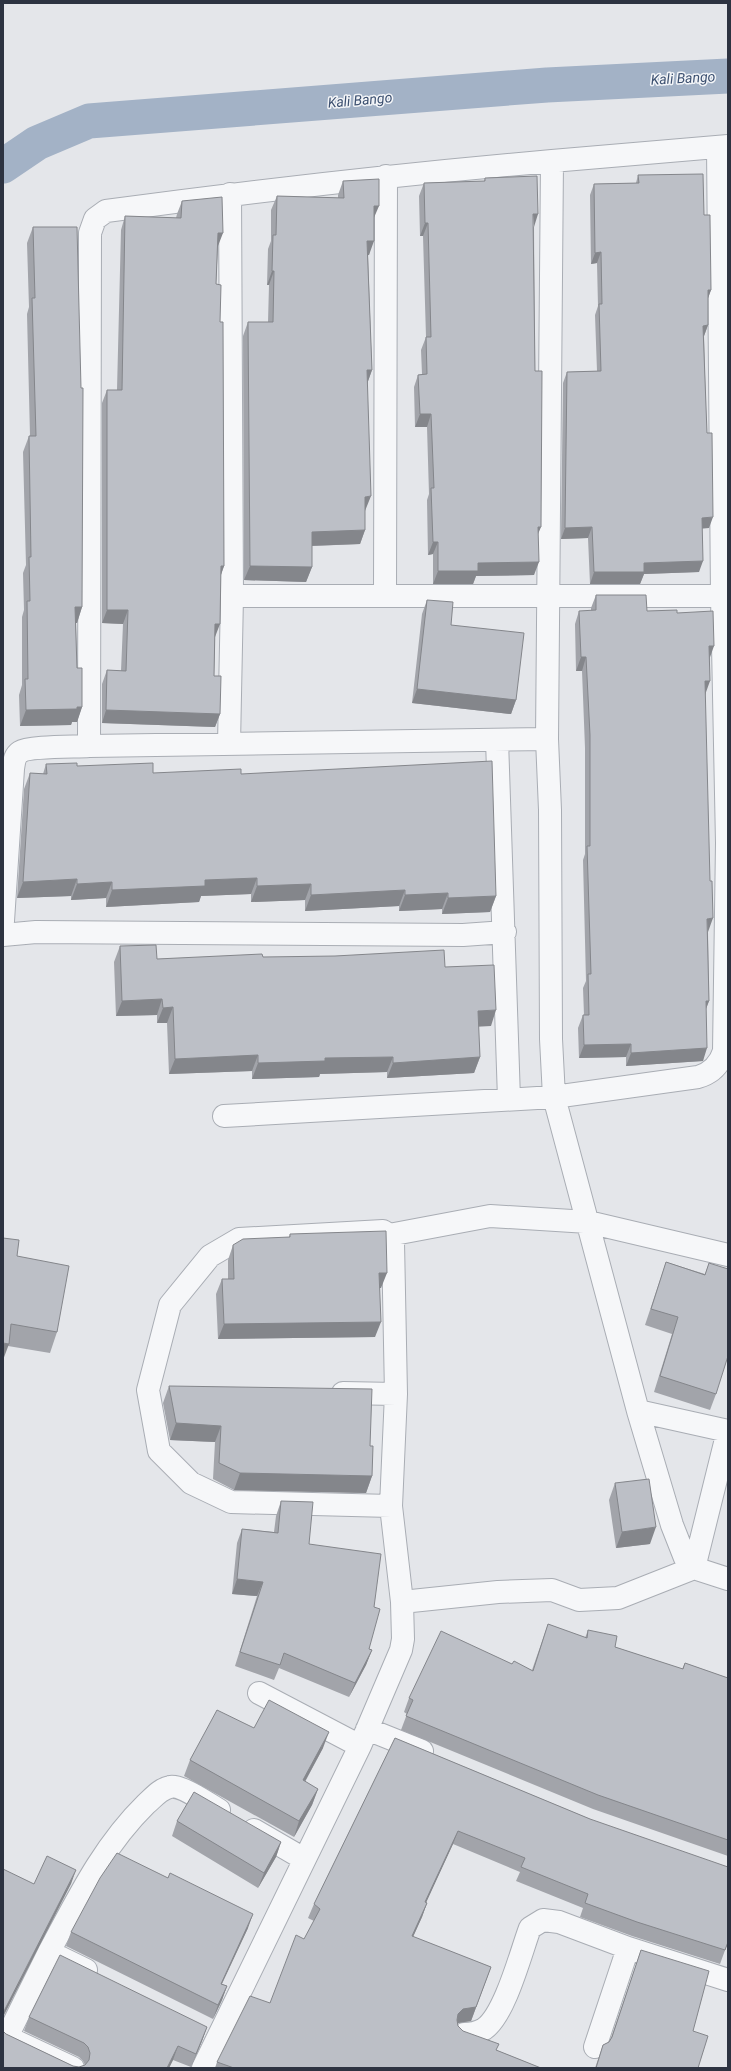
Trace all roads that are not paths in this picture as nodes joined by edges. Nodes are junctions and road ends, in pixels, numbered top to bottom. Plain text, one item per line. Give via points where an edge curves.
1 (723, 147) edge
2 (552, 162) junction
3 (386, 176) junction
4 (230, 194) junction
5 (232, 596) junction
6 (385, 596) junction
7 (549, 596) junction
8 (722, 596) junction
9 (726, 693) edge
10 (547, 739) junction
11 (497, 740) junction
12 (229, 744) junction
13 (89, 746) junction
14 (3, 922) edge
15 (505, 932) junction
16 (3, 935) edge
17 (554, 1097) junction
18 (509, 1099) junction
19 (224, 1116) dead end
20 (588, 1222) junction
21 (389, 1235) junction
22 (728, 1255) edge
23 (148, 1390) junction
24 (172, 1390) edge
25 (324, 1393) edge
26 (396, 1394) junction
27 (638, 1411) junction
28 (728, 1431) edge
29 (391, 1506) junction
30 (694, 1568) junction
31 (728, 1578) edge
32 (402, 1602) junction
33 (259, 1693) dead end
34 (364, 1738) junction
35 (441, 1759) edge
36 (304, 1859) junction
37 (628, 1948) junction
38 (49, 1952) junction
39 (106, 1979) edge
40 (728, 1980) edge
41 (464, 2034) edge
42 (595, 2047) dead end
43 (73, 2068) edge
44 (203, 2068) edge

1 - 2 street
1 - 8 street
2 - 3 street
2 - 7 street
3 - 4 street
3 - 6 street
4 - 5 street
4 - 13 street via 106,211 98,215 91,226
5 - 6 street
5 - 12 street
6 - 7 street
7 - 8 street
7 - 10 street
8 - 9 street
9 - 17 street via 727,843 724,1050 721,1062 706,1075 698,1078
10 - 11 street
10 - 17 street
11 - 12 street
11 - 15 street
12 - 13 street
13 - 14 street via 31,749 20,752 15,757
15 - 16 street via 463,935 36,932
15 - 18 street
17 - 18 street
17 - 20 street
18 - 19 street
20 - 21 street via 490,1216
20 - 22 street
20 - 27 street
21 - 23 street via 383,1230 239,1239 210,1256 170,1305
21 - 26 street via 393,1242
23 - 24 street
23 - 29 street via 159,1451 191,1483 231,1502
25 - 26 street
26 - 29 street
27 - 28 street
27 - 30 street via 666,1508 685,1558
28 - 30 street
29 - 32 street
30 - 31 street
30 - 32 street via 618,1598 579,1600 552,1590 498,1592
32 - 34 street via 401,1650
33 - 34 street
34 - 35 street
34 - 36 street
36 - 38 street via 180,1788 171,1786 158,1793 128,1822 84,1886
36 - 44 street via 211,2031
37 - 40 street
37 - 41 street via 559,1922 543,1920 536,1923 530,1928 504,2001 496,2015 486,2028 475,2034
37 - 42 street
38 - 39 street
38 - 43 street via 7,2037

